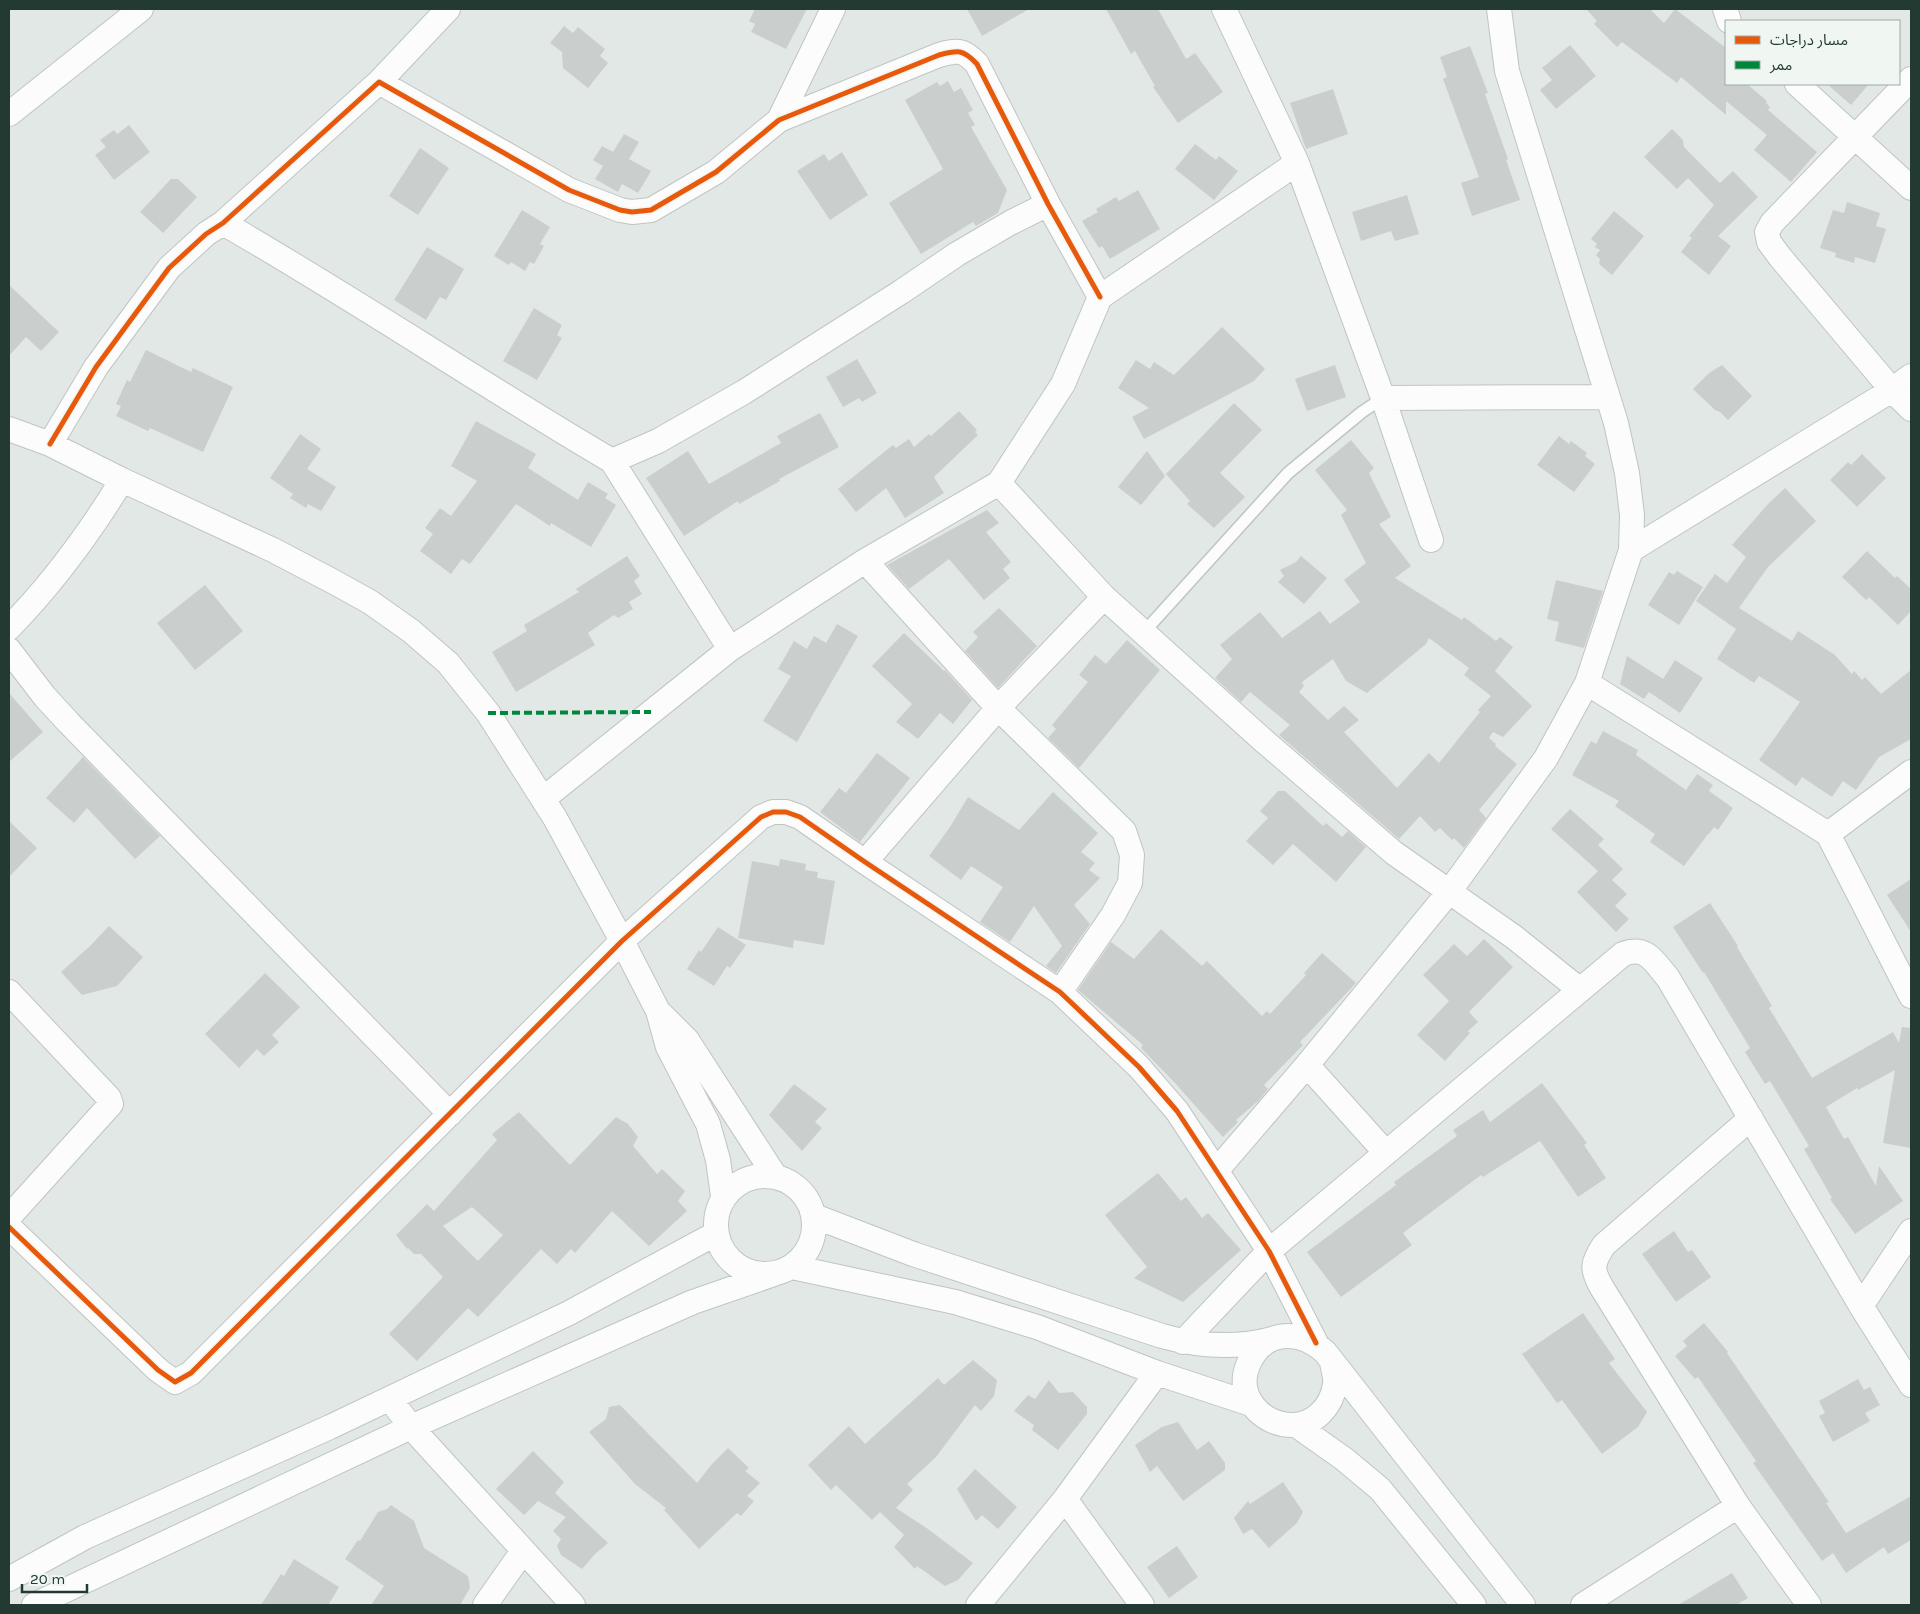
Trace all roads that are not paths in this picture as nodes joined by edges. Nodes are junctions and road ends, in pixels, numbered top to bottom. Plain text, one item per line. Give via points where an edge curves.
1 (141, 9) edge
2 (448, 9) edge
3 (833, 9) edge
4 (1224, 9) edge
5 (1499, 9) edge
6 (1911, 79) edge
7 (379, 82) junction
8 (1798, 85) edge
9 (9, 114) edge
10 (779, 120) junction
11 (1856, 137) junction
12 (1297, 163) junction
13 (1911, 188) edge
14 (1048, 204) junction
15 (223, 223) junction
16 (1100, 297) junction
17 (1911, 376) edge
18 (1892, 390) junction
19 (1607, 397) junction
20 (1383, 398) junction
21 (1911, 409) edge
22 (9, 429) edge
23 (50, 444) junction
24 (612, 461) junction
25 (122, 480) junction
26 (999, 483) junction
27 (1431, 540) dead end
28 (1631, 550) junction
29 (865, 561) junction
30 (1104, 597) junction
31 (9, 628) edge
32 (1144, 632) junction
33 (730, 649) junction
34 (9, 650) edge
35 (1587, 683) junction
36 (998, 708) junction
37 (1911, 772) edge
38 (543, 799) junction
39 (1828, 834) junction
40 (865, 862) junction
41 (1449, 892) junction
42 (622, 942) junction
43 (1580, 990) junction
44 (9, 992) edge
45 (1060, 992) junction
46 (1911, 996) edge
47 (658, 1011) junction
48 (1307, 1066) junction
49 (450, 1114) junction
50 (1751, 1118) junction
51 (1386, 1153) junction
52 (1217, 1170) junction
53 (775, 1176) junction
54 (723, 1196) junction
55 (814, 1216) junction
56 (9, 1217) edge
57 (9, 1227) edge
58 (1911, 1230) edge
59 (716, 1234) junction
60 (1269, 1251) junction
61 (783, 1270) junction
62 (1861, 1306) junction
63 (1272, 1339) junction
64 (1183, 1342) junction
65 (1316, 1343) junction
66 (1332, 1362) junction
67 (1157, 1373) junction
68 (1911, 1386) edge
69 (390, 1399) junction
70 (1251, 1404) junction
71 (1296, 1425) junction
72 (411, 1427) junction
73 (1065, 1499) junction
74 (1738, 1506) junction
75 (523, 1551) junction
76 (9, 1579) edge
77 (34, 1605) edge
78 (486, 1605) edge
79 (573, 1605) edge
80 (978, 1605) edge
81 (1142, 1605) edge
82 (1474, 1605) edge
83 (1523, 1605) edge
84 (1582, 1605) edge
85 (1809, 1605) edge

1 - 9 street
2 - 7 street
3 - 10 street
4 - 12 street
5 - 19 street via 1507,71
6 - 11 street
7 - 10 street via 569,190 632,212 651,210 716,172
7 - 15 street
8 - 11 street
10 - 14 street via 956,50 967,54 976,64
11 - 13 street
11 - 18 street via 1772,223 1767,232 1769,242 1780,257
12 - 16 street
12 - 20 street
14 - 16 street
14 - 24 street via 957,254 744,392 658,440
15 - 23 street via 169,268 96,367
15 - 24 street
16 - 26 street via 1063,384
17 - 18 street
18 - 21 street
18 - 28 street
19 - 20 street
19 - 28 street via 1627,473 1632,515
20 - 27 street
20 - 32 lane via 1288,473
22 - 23 street
23 - 25 street
24 - 33 street
25 - 31 street via 80,546
25 - 38 street via 273,550 370,602 411,630 448,664 488,712
26 - 29 street
26 - 30 street
28 - 35 street
29 - 33 street
29 - 36 street
30 - 32 street
30 - 36 street
32 - 41 street via 1394,853
33 - 38 street
34 - 49 street via 69,723
35 - 39 street
35 - 41 street via 1546,758
36 - 40 street
36 - 45 street via 1124,831 1132,855 1130,883
37 - 39 street
38 - 42 street
39 - 46 street
40 - 42 street via 800,817 773,812 761,817
40 - 45 street
41 - 43 street via 1514,937
41 - 48 street
42 - 47 street
42 - 49 street
43 - 50 street via 1623,954 1640,951 1647,955 1668,978
43 - 51 street
44 - 56 street via 109,1098 111,1104
45 - 52 street via 1139,1067 1178,1111
47 - 53 street via 687,1040
47 - 54 street via 668,1047 708,1124
48 - 51 street
48 - 52 street
49 - 57 street via 191,1373 175,1382 158,1370
50 - 62 street
50 - 74 street via 1604,1245 1593,1266 1602,1288
51 - 60 street
52 - 60 street
53 - 54 street via 755,1176 737,1183
53 - 55 street via 793,1184 806,1197
54 - 59 street via 716,1214
55 - 61 street via 814,1235 806,1253
55 - 64 street via 913,1254
58 - 62 street
59 - 61 street via 723,1252 737,1266 755,1274
59 - 69 street via 569,1313
60 - 64 street
60 - 65 street
61 - 67 street via 955,1302 1037,1327
61 - 72 street via 693,1302
62 - 68 street
63 - 64 street via 1234,1345
63 - 65 street via 1302,1336
63 - 70 street via 1256,1350 1247,1367 1245,1385
65 - 66 street
66 - 71 street via 1336,1383 1330,1403 1316,1418
66 - 83 street
67 - 70 street
67 - 73 street
69 - 72 street
69 - 76 street via 85,1537
70 - 71 street via 1270,1421
71 - 82 street via 1380,1489
72 - 75 street
72 - 77 street
73 - 80 street
73 - 81 street
74 - 84 street
74 - 85 street
75 - 78 street
75 - 79 street

